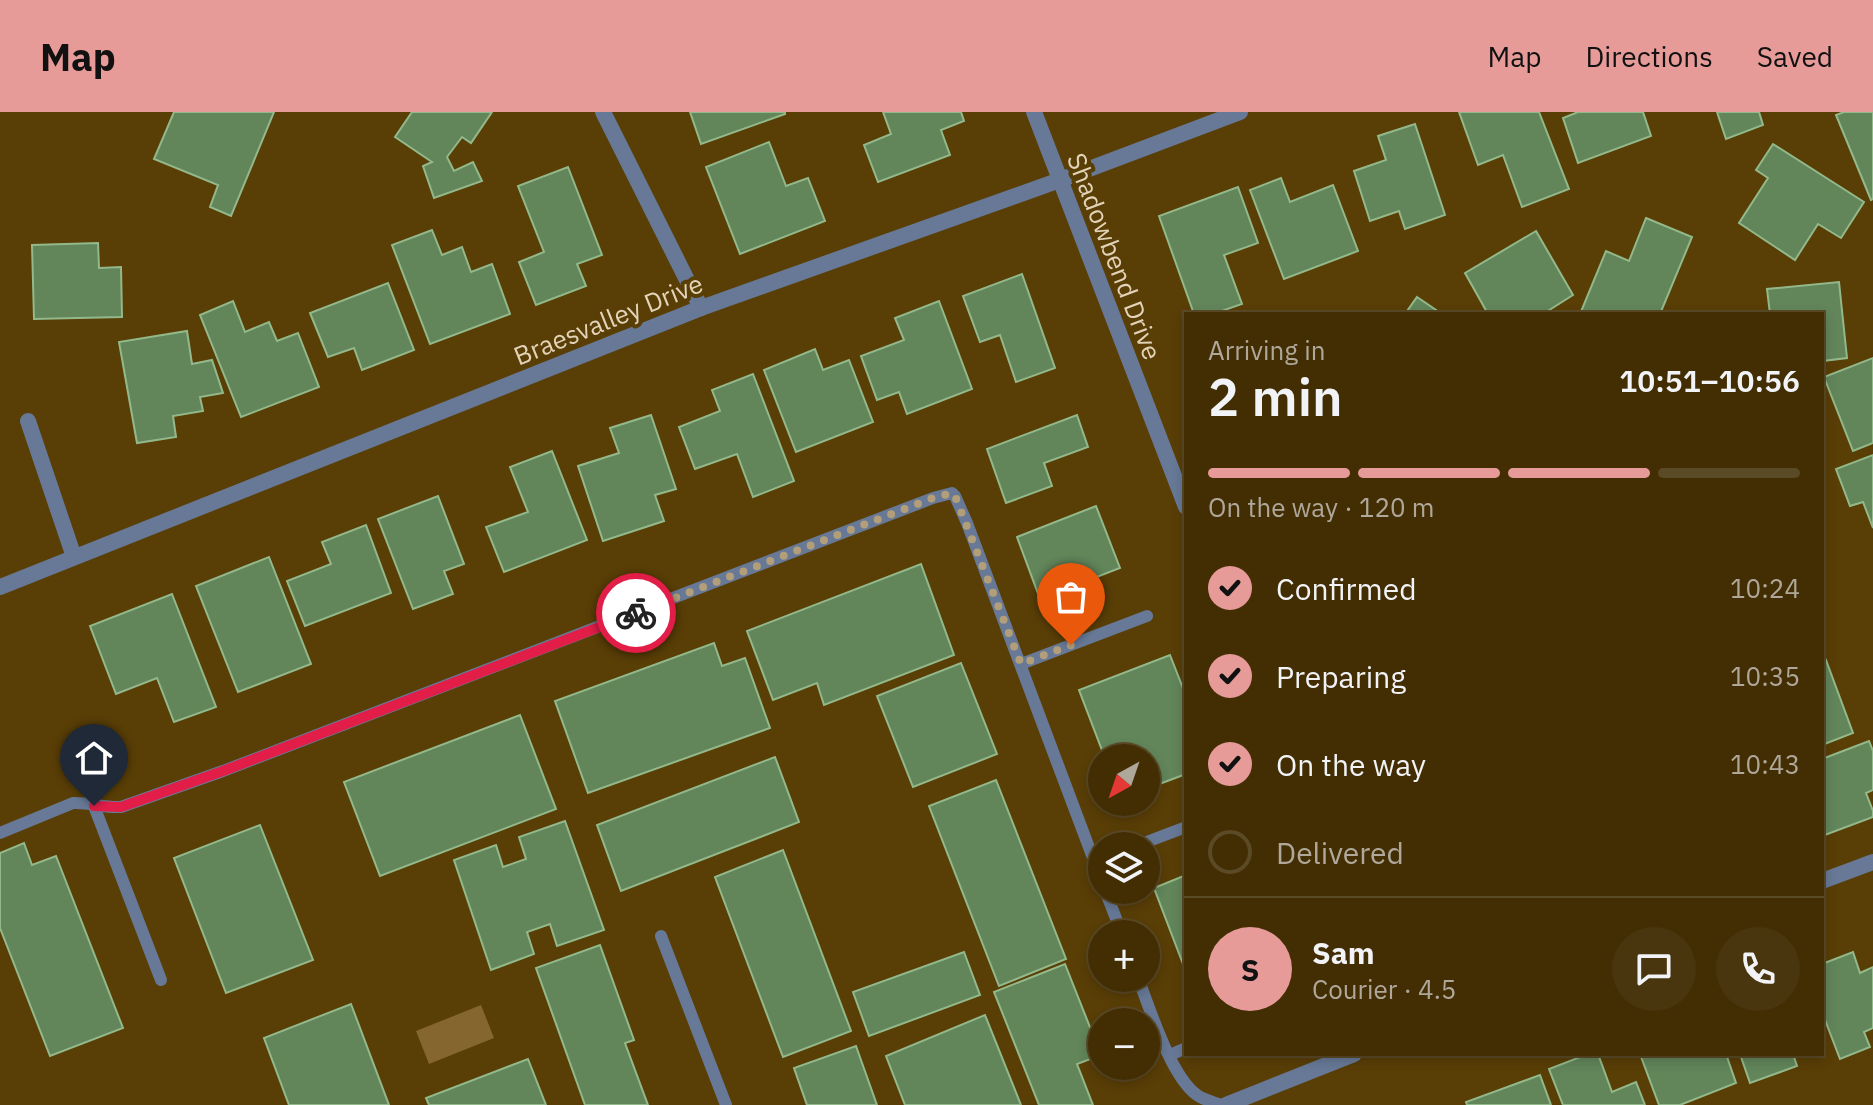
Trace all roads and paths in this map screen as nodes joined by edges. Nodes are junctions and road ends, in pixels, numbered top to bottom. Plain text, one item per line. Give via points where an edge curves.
1 (603, 112) edge
2 (1034, 112) edge
3 (1240, 112) edge
4 (1060, 180) junction
5 (701, 308) junction
6 (28, 421) dead end
7 (1184, 502) edge
8 (74, 557) junction
9 (0, 587) edge
10 (1147, 616) dead end
11 (1021, 664) junction
12 (94, 806) junction
13 (1184, 828) edge
14 (0, 833) edge
15 (1088, 835) edge
16 (1160, 837) edge
17 (1873, 862) edge
18 (1824, 880) edge
19 (661, 936) dead end
20 (161, 980) dead end
21 (1143, 992) edge
22 (1184, 1049) edge
23 (1170, 1055) junction
24 (1349, 1056) edge
25 (726, 1105) edge
26 (1223, 1105) edge

1 - 5 street
2 - 4 street, Shadowbend Drive
3 - 4 street, Braesvalley Drive
4 - 5 street, Braesvalley Drive
4 - 7 street, Shadowbend Drive
5 - 8 street, Braesvalley Drive
6 - 8 street
8 - 9 street, Braesvalley Drive
10 - 11 lane
11 - 12 lane via 952,493 223,771 121,807
11 - 15 lane
12 - 14 lane via 73,803
12 - 20 lane
13 - 16 lane
17 - 18 street
19 - 25 lane
21 - 23 lane
22 - 23 lane
23 - 26 lane via 1197,1095
24 - 26 street

